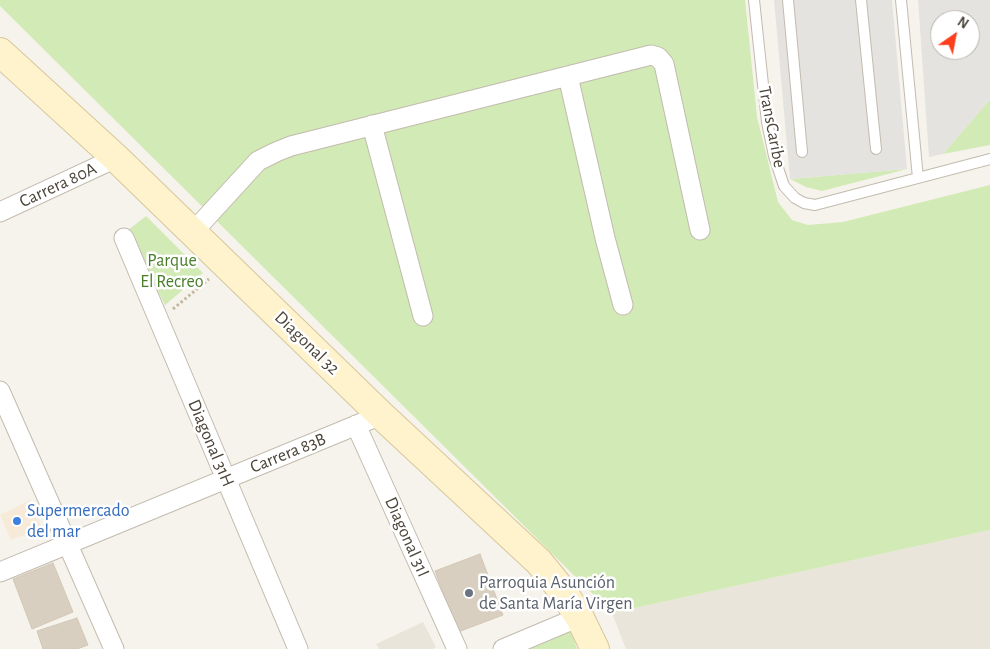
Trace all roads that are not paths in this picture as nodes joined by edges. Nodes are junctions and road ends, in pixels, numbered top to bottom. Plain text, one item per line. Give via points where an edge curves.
1 (754, 0) edge
2 (788, 0) edge
3 (861, 0) edge
4 (901, 0) edge
5 (0, 52) edge
6 (568, 76) junction
7 (372, 125) junction
8 (876, 149) dead end
9 (802, 152) dead end
10 (116, 158) junction
11 (990, 159) edge
12 (918, 178) junction
13 (0, 212) edge
14 (700, 230) dead end
15 (193, 232) junction
16 (124, 238) dead end
17 (623, 305) dead end
18 (423, 316) dead end
19 (0, 391) edge
20 (381, 415) junction
21 (356, 425) junction
22 (226, 479) junction
23 (68, 544) junction
24 (0, 572) edge
25 (580, 618) junction
26 (114, 649) edge
27 (298, 649) edge
28 (457, 649) edge
29 (503, 649) edge
30 (595, 649) edge

1 - 12 lane, TransCaribe via 767,122 774,156 784,186 795,198 815,204
2 - 9 lane
3 - 8 lane
4 - 12 lane
5 - 10 street, Diagonal 32
6 - 7 street
6 - 14 street via 651,55 658,57 664,64
6 - 17 street
7 - 15 street via 291,146 258,162
7 - 18 street
10 - 13 street, Carrera 80A
10 - 15 street, Diagonal 32
11 - 12 lane, TransCaribe
15 - 20 street, Diagonal 32
16 - 22 street, Diagonal 31H
19 - 23 street
20 - 21 street, Carrera 83B
20 - 25 street, Diagonal 32 via 539,562
21 - 22 street, Carrera 83B
21 - 28 street, Diagonal 31I
22 - 23 street, Carrera 83B
22 - 27 street, Diagonal 31H
23 - 24 street, Carrera 83B
23 - 26 street
25 - 29 street
25 - 30 street, Diagonal 32

